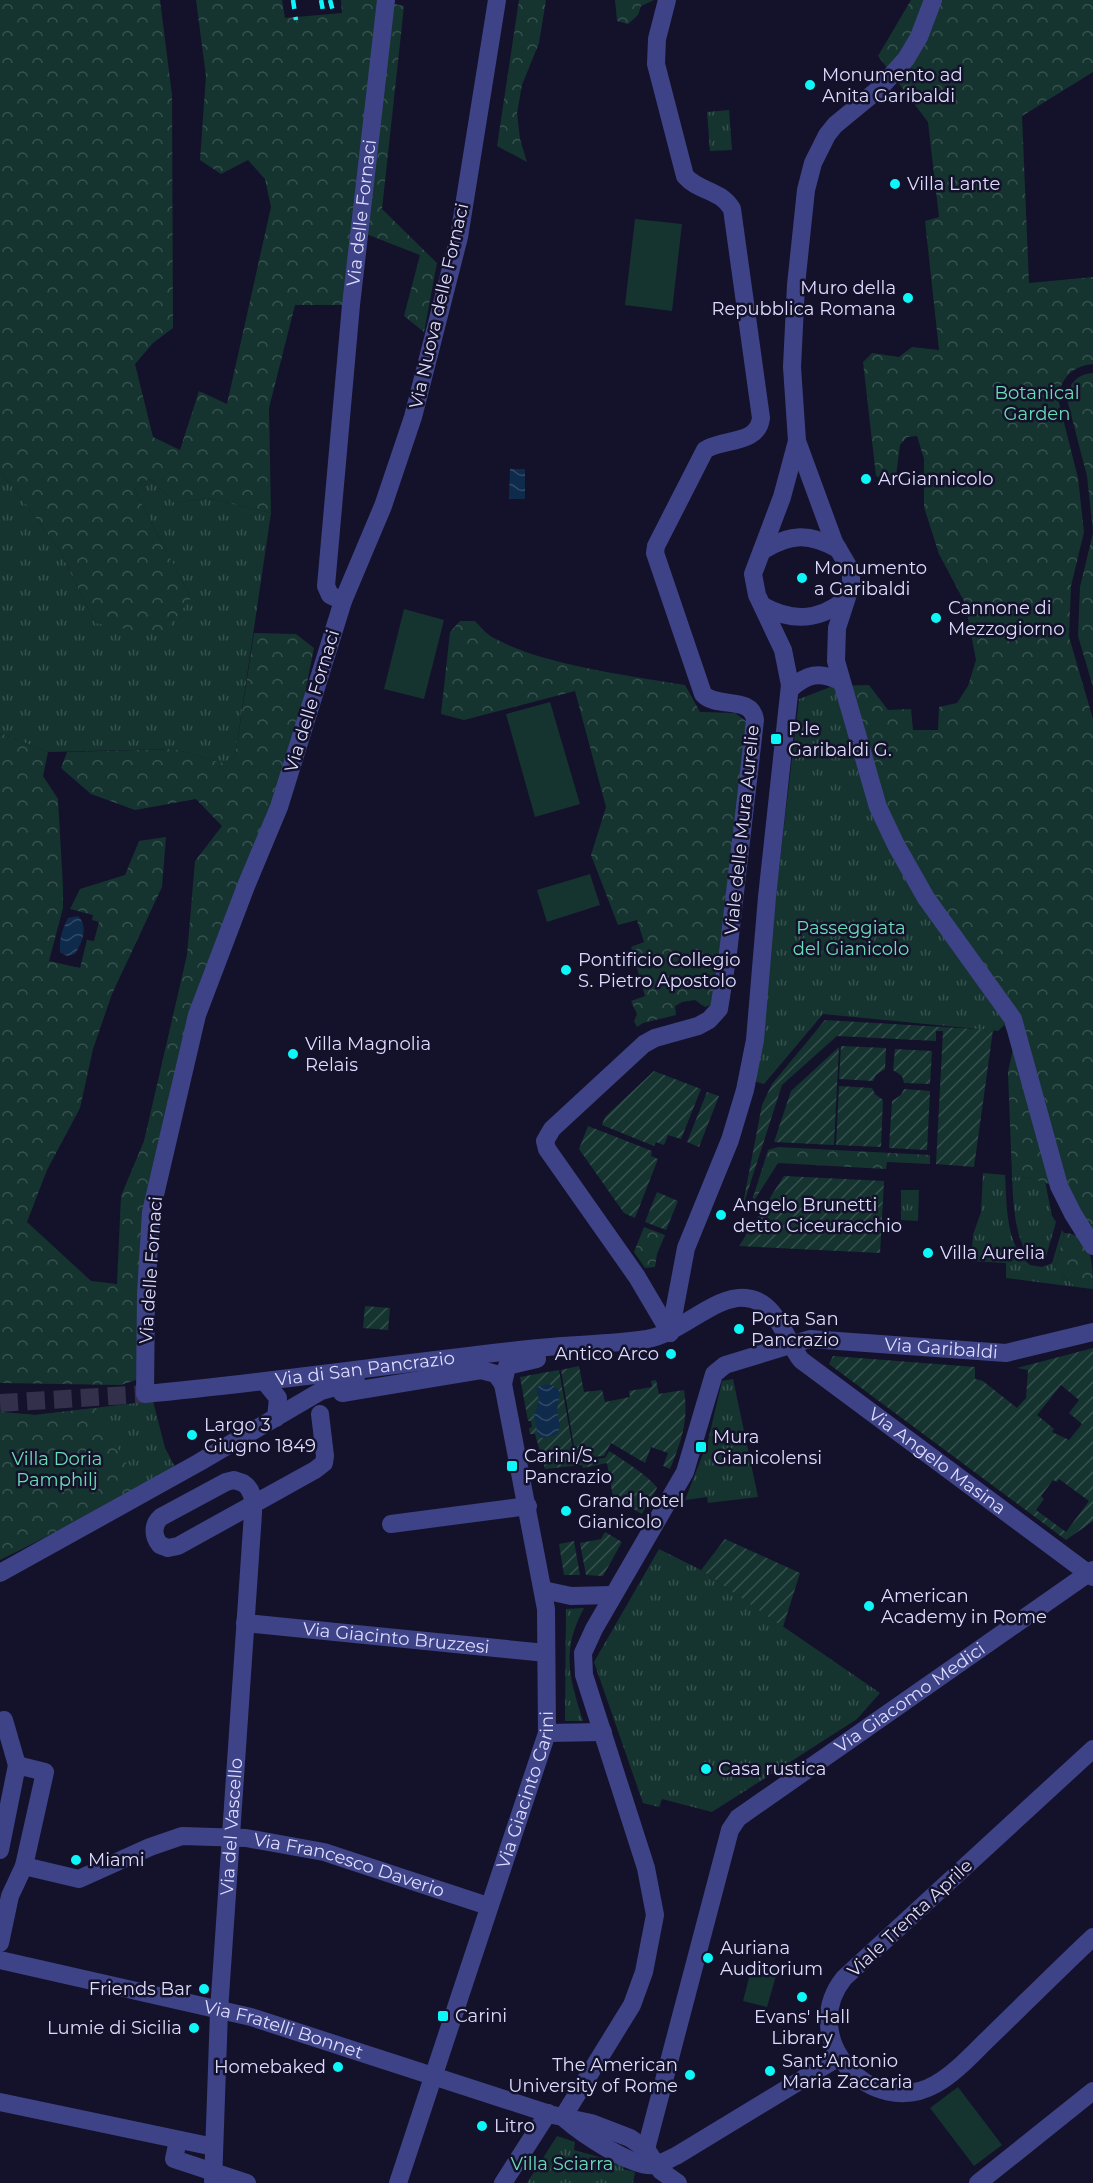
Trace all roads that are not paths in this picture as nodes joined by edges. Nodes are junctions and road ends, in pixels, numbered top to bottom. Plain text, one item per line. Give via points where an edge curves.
1 (386, 0) edge
2 (497, 0) edge
3 (667, 0) edge
4 (933, 0) edge
5 (797, 441) junction
6 (838, 549) junction
7 (762, 551) junction
8 (845, 600) junction
9 (343, 601) junction
10 (763, 606) junction
11 (840, 681) junction
12 (790, 689) junction
13 (1093, 1246) edge
14 (718, 1305) joint
15 (1093, 1332) edge
16 (670, 1333) junction
17 (790, 1344) junction
18 (597, 1345) junction
19 (465, 1358) junction
20 (265, 1382) junction
21 (503, 1384) junction
22 (316, 1395) junction
23 (320, 1414) dead end
24 (276, 1418) junction
25 (155, 1487) junction
26 (253, 1506) junction
27 (528, 1506) junction
28 (170, 1511) junction
29 (391, 1524) dead end
30 (0, 1573) edge
31 (1091, 1574) edge
32 (543, 1590) junction
33 (613, 1595) junction
34 (245, 1623) junction
35 (546, 1653) junction
36 (4, 1720) dead end
37 (603, 1732) junction
38 (547, 1733) junction
39 (1093, 1749) edge
40 (16, 1765) junction
41 (232, 1837) junction
42 (0, 1850) edge
43 (24, 1866) junction
44 (5, 1891) edge
45 (488, 1906) junction
46 (1093, 1937) edge
47 (0, 1943) edge
48 (0, 1960) edge
49 (219, 2011) junction
50 (839, 2057) junction
51 (433, 2078) junction
52 (1093, 2091) edge
53 (0, 2102) edge
54 (555, 2115) junction
55 (178, 2140) junction
56 (214, 2147) junction
57 (646, 2149) junction
58 (655, 2165) junction
59 (213, 2177) edge
60 (247, 2183) edge
61 (398, 2183) edge
62 (503, 2183) edge
63 (678, 2183) edge
64 (978, 2183) edge

1 - 9 street, Via delle Fornaci via 350,316 326,586 330,595
2 - 9 street, Via Nuova delle Fornaci via 459,237 423,382 383,506
3 - 16 street, Viale delle Mura Aurelie via 657,39 657,69 685,176 724,198 732,209 761,418 750,436 705,450 656,546 656,553 703,694 712,700 747,707 755,720 719,1009 698,1026 644,1044 552,1129 545,1141
4 - 5 street via 906,58 880,88 831,130 813,163 806,190 796,285 792,367
5 - 6 street
5 - 7 street
6 - 7 street via 800,535
6 - 8 street via 851,571
7 - 10 street via 753,578
8 - 10 street via 812,617 787,616
8 - 11 street via 836,639
9 - 20 street, Via delle Fornaci via 279,807 197,1015 152,1212 145,1394
10 - 12 street via 783,650
11 - 12 street via 827,675 812,675
11 - 13 street via 889,832 926,898 1013,1019 1059,1186
12 - 16 street via 755,1040 730,1140 686,1248
14 - 16 street, Via di San Pancrazio
14 - 17 street, Via Angelo Masina via 736,1298 756,1300 772,1313
15 - 17 street, Via Garibaldi via 1006,1353 829,1339
16 - 18 street, Via di San Pancrazio
17 - 31 street, Via Angelo Masina via 801,1360
17 - 33 street, Via Garibaldi via 720,1367 710,1381 701,1424 681,1480
18 - 19 street, Via di San Pancrazio via 532,1348
18 - 21 street, Via di San Pancrazio via 511,1364 505,1370
19 - 20 street, Via di San Pancrazio
19 - 22 street, Via di San Pancrazio via 438,1368 349,1382
20 - 22 street, Via di San Pancrazio
20 - 24 street, Via di San Pancrazio via 278,1398
21 - 22 street, Via di San Pancrazio via 496,1374 482,1370
21 - 27 street, Via Giacinto Carini
22 - 24 street, Via di San Pancrazio
23 - 26 street via 324,1463
24 - 25 street, Via di San Pancrazio
25 - 28 street
25 - 30 street, Via di San Pancrazio
26 - 28 street via 250,1488 234,1480
26 - 28 street via 172,1548 160,1545 154,1533 158,1520
26 - 34 street, Via del Vascello
27 - 29 street
27 - 32 street, Via Giacinto Carini
31 - 57 street, Via Giacomo Medici via 745,1812 730,1830
32 - 33 street via 571,1596
32 - 35 street, Via Giacinto Carini
33 - 37 street via 582,1661
34 - 35 street, Via Giacinto Bruzzesi
34 - 41 street, Via del Vascello
35 - 38 street, Via Giacinto Carini
36 - 40 street
37 - 38 street
37 - 54 street via 651,1887 653,1935 632,2005
38 - 45 street, Via Giacinto Carini
39 - 50 street, Viale Trenta Aprile via 844,1978 834,1995 828,2022
40 - 42 street
40 - 43 street via 45,1772
41 - 43 street, Via Francesco Daverio via 182,1836 79,1879
41 - 45 street, Via Francesco Daverio via 324,1852
41 - 49 street, Via del Vascello
43 - 44 street
44 - 47 street
45 - 51 street, Via Giacinto Carini
46 - 50 street, Viale Trenta Aprile via 936,2085 913,2093 884,2091 858,2078
48 - 49 street, Via Fratelli Bonnet
49 - 51 street, Via Fratelli Bonnet via 251,2017
49 - 56 street, Via del Vascello
50 - 58 street
51 - 54 street, Via Fratelli Bonnet
51 - 61 street, Via Giacinto Carini
52 - 64 street
53 - 55 street
54 - 57 street via 602,2126
54 - 58 street via 609,2148 643,2164
54 - 62 street
55 - 56 street
55 - 59 street via 174,2159
56 - 59 street, Via del Vascello
57 - 58 street
58 - 63 street
59 - 60 street

